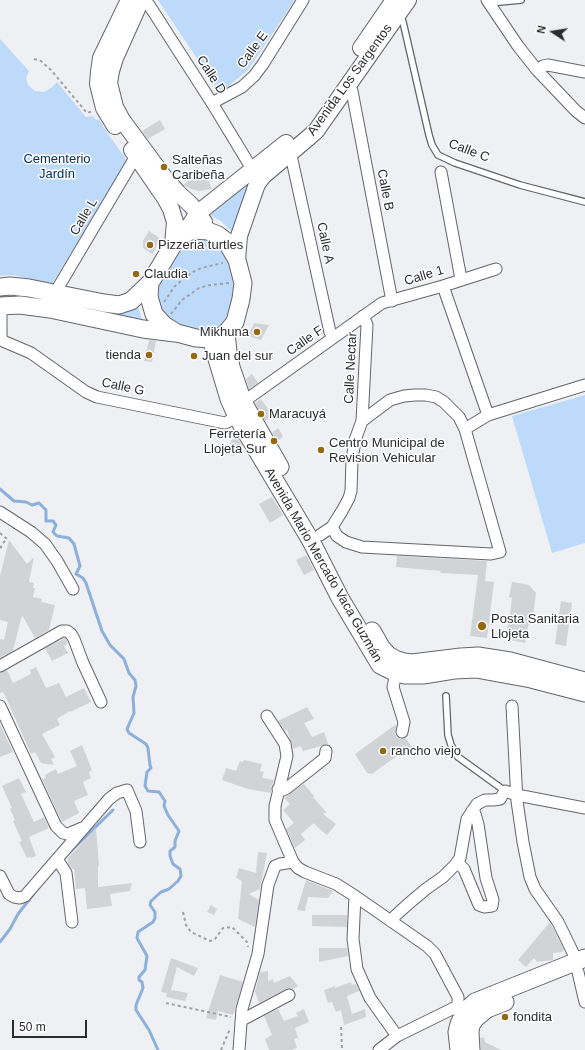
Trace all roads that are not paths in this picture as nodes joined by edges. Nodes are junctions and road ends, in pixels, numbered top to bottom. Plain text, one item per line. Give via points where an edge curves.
1 (138, 0) edge
2 (303, 0) edge
3 (521, 0) edge
4 (487, 1) edge
5 (399, 3) edge
6 (537, 70) junction
7 (585, 72) edge
8 (342, 83) junction
9 (212, 104) junction
10 (585, 118) edge
11 (140, 153) junction
12 (289, 154) junction
13 (252, 169) junction
14 (441, 172) dead end
15 (585, 202) edge
16 (198, 214) junction
17 (218, 235) junction
18 (178, 240) junction
19 (232, 261) junction
20 (496, 269) dead end
21 (461, 279) junction
22 (150, 283) junction
23 (443, 286) junction
24 (0, 287) edge
25 (58, 294) junction
26 (392, 301) junction
27 (0, 306) edge
28 (363, 316) junction
29 (177, 333) junction
30 (219, 336) junction
31 (334, 337) junction
32 (585, 385) edge
33 (240, 409) junction
34 (488, 415) junction
35 (362, 421) junction
36 (465, 429) junction
37 (0, 512) edge
38 (321, 534) junction
39 (73, 589) dead end
40 (0, 666) edge
41 (439, 666) junction
42 (396, 674) junction
43 (550, 678) junction
44 (585, 681) edge
45 (585, 693) edge
46 (446, 696) dead end
47 (101, 702) dead end
48 (0, 706) edge
49 (512, 706) dead end
50 (267, 716) dead end
51 (402, 732) dead end
52 (326, 751) dead end
53 (278, 789) junction
54 (505, 791) junction
55 (517, 795) junction
56 (585, 808) edge
57 (472, 811) junction
58 (86, 826) junction
59 (140, 842) dead end
60 (57, 859) junction
61 (293, 862) junction
62 (457, 862) junction
63 (0, 876) edge
64 (355, 896) junction
65 (72, 922) dead end
66 (392, 922) junction
67 (581, 965) edge
68 (289, 995) dead end
69 (585, 1002) edge
70 (466, 1012) junction
71 (242, 1020) junction
72 (397, 1036) junction
73 (240, 1050) edge
74 (379, 1050) edge
75 (459, 1050) edge
76 (472, 1050) edge

1 - 9 street, Calle D via 149,5
1 - 11 main road via 115,58 110,83 115,107
1 - 11 main road via 102,58 98,84 104,108 117,130
2 - 9 street, Calle E via 254,76 242,87
3 - 4 lane
4 - 6 street
5 - 8 main road, Avenida Los Sargentos
5 - 15 lane, Calle C via 429,135 438,155 520,185
6 - 7 street via 543,66 555,65
6 - 10 street via 576,112
8 - 12 main road, Avenida Los Sargentos via 316,130
8 - 13 main road, Avenida Los Sargentos via 300,133
8 - 26 street, Calle B via 352,91
9 - 13 street, Calle D
11 - 16 main road
11 - 18 main road via 171,209
11 - 25 street, Calle L via 59,286
12 - 19 main road, Avenida Los Sargentos via 257,184
12 - 31 street, Calle A via 330,332
13 - 16 main road, Avenida Los Sargentos
14 - 21 street
16 - 17 main road
16 - 18 main road, Avenida Los Sargentos
17 - 18 main road via 193,230
17 - 19 main road via 226,241
18 - 22 main road
19 - 30 main road via 243,283 241,299 235,322
20 - 21 street, Calle 1
21 - 23 street, Calle 1
22 - 25 main road via 131,301 119,305
22 - 29 main road via 149,297 154,314 164,325
23 - 26 street, Calle 1
23 - 34 street
24 - 25 main road via 29,288
26 - 28 street, Calle 1 via 382,303
27 - 29 main road via 20,305 50,309 143,329
27 - 33 street, Calle G via 1,337 4,341 31,353 86,392 98,397 225,422
28 - 31 street, Calle F
28 - 35 street, Calle Nectar via 367,325
29 - 30 main road via 196,338
30 - 33 main road, Avenida Mario Mercado Vaca Guzmán via 228,352
31 - 33 street, Calle F
32 - 34 street
33 - 38 main road, Avenida Mario Mercado Vaca Guzmán
34 - 36 street
35 - 36 street via 390,400 426,395 444,402 459,417
35 - 38 street, Calle Nectar via 355,440 349,498 342,512
36 - 38 street via 500,552 491,554 362,547 337,536
37 - 39 street via 45,544
38 - 41 main road, Avenida Mario Mercado Vaca Guzmán via 350,594 388,655 404,662
38 - 42 main road, Avenida Mario Mercado Vaca Guzmán via 340,598 380,665
40 - 47 street via 62,631 67,631 74,639
41 - 42 main road, Avenida Mario Mercado Vaca Guzmán via 417,675
41 - 43 main road, Avenida Mario Mercado Vaca Guzmán via 478,656 510,661
42 - 51 street via 393,687 404,722
43 - 44 main road, Avenida Mario Mercado Vaca Guzmán
43 - 45 main road, Avenida Mario Mercado Vaca Guzmán
46 - 54 lane via 448,735 458,757
48 - 58 street via 59,831 68,834
49 - 55 street
50 - 53 street via 285,744 287,756
52 - 53 street via 325,758 320,762 287,788
53 - 61 street via 276,820
54 - 55 street
54 - 57 street via 500,799 484,800
55 - 56 street
55 - 67 street via 530,877
57 - 62 street via 467,819 460,858
57 - 62 street via 478,824 486,878 494,900 492,906 484,908 479,905 464,869
58 - 59 street via 109,799 127,790 136,812
58 - 60 street
60 - 63 street via 25,896 20,898 14,898 9,894
60 - 65 street via 66,873
61 - 64 street via 305,872 336,884
61 - 71 street via 275,866 268,885 258,954 242,1010
62 - 66 street via 443,877 406,905
64 - 66 street
64 - 72 street via 353,939 357,968 370,998
66 - 70 street via 428,946 435,954
67 - 69 street
67 - 70 main road via 487,1010
68 - 71 street
70 - 72 street
70 - 75 main road via 457,1032
70 - 76 main road via 472,1025
71 - 73 street
72 - 74 street

